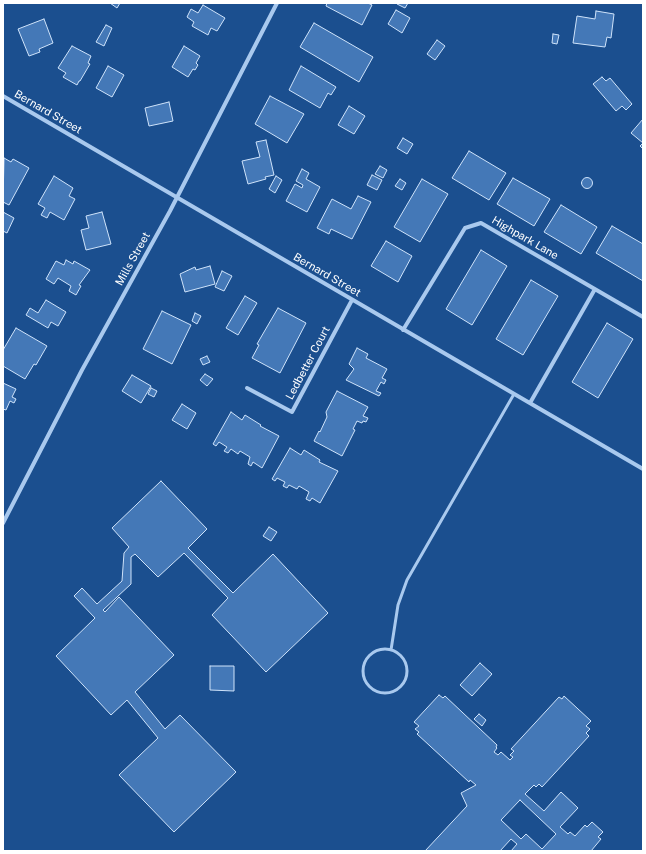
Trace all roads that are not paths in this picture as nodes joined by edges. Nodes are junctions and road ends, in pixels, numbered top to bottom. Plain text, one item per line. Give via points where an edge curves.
1 (277, 3) edge
2 (3, 96) edge
3 (176, 198) junction
4 (595, 289) junction
5 (352, 300) junction
6 (643, 317) edge
7 (403, 330) junction
8 (247, 388) dead end
9 (514, 394) junction
10 (530, 403) junction
11 (643, 469) edge
12 (3, 523) edge
13 (391, 650) junction

1 - 3 street, Mills Street
2 - 3 street, Bernard Street
3 - 5 street, Bernard Street
3 - 12 street, Mills Street via 82,370
4 - 6 street, Highpark Lane
4 - 7 street, Highpark Lane via 481,223 465,228
4 - 10 street
5 - 7 street, Bernard Street
5 - 8 street, Ledbetter Court via 292,412
7 - 9 street, Bernard Street
9 - 10 street, Bernard Street
9 - 13 lane via 407,580 398,605
10 - 11 street, Bernard Street
13 - 13 lane via 376,651 366,661 363,675 376,691 390,692 402,685 405,678 406,664

